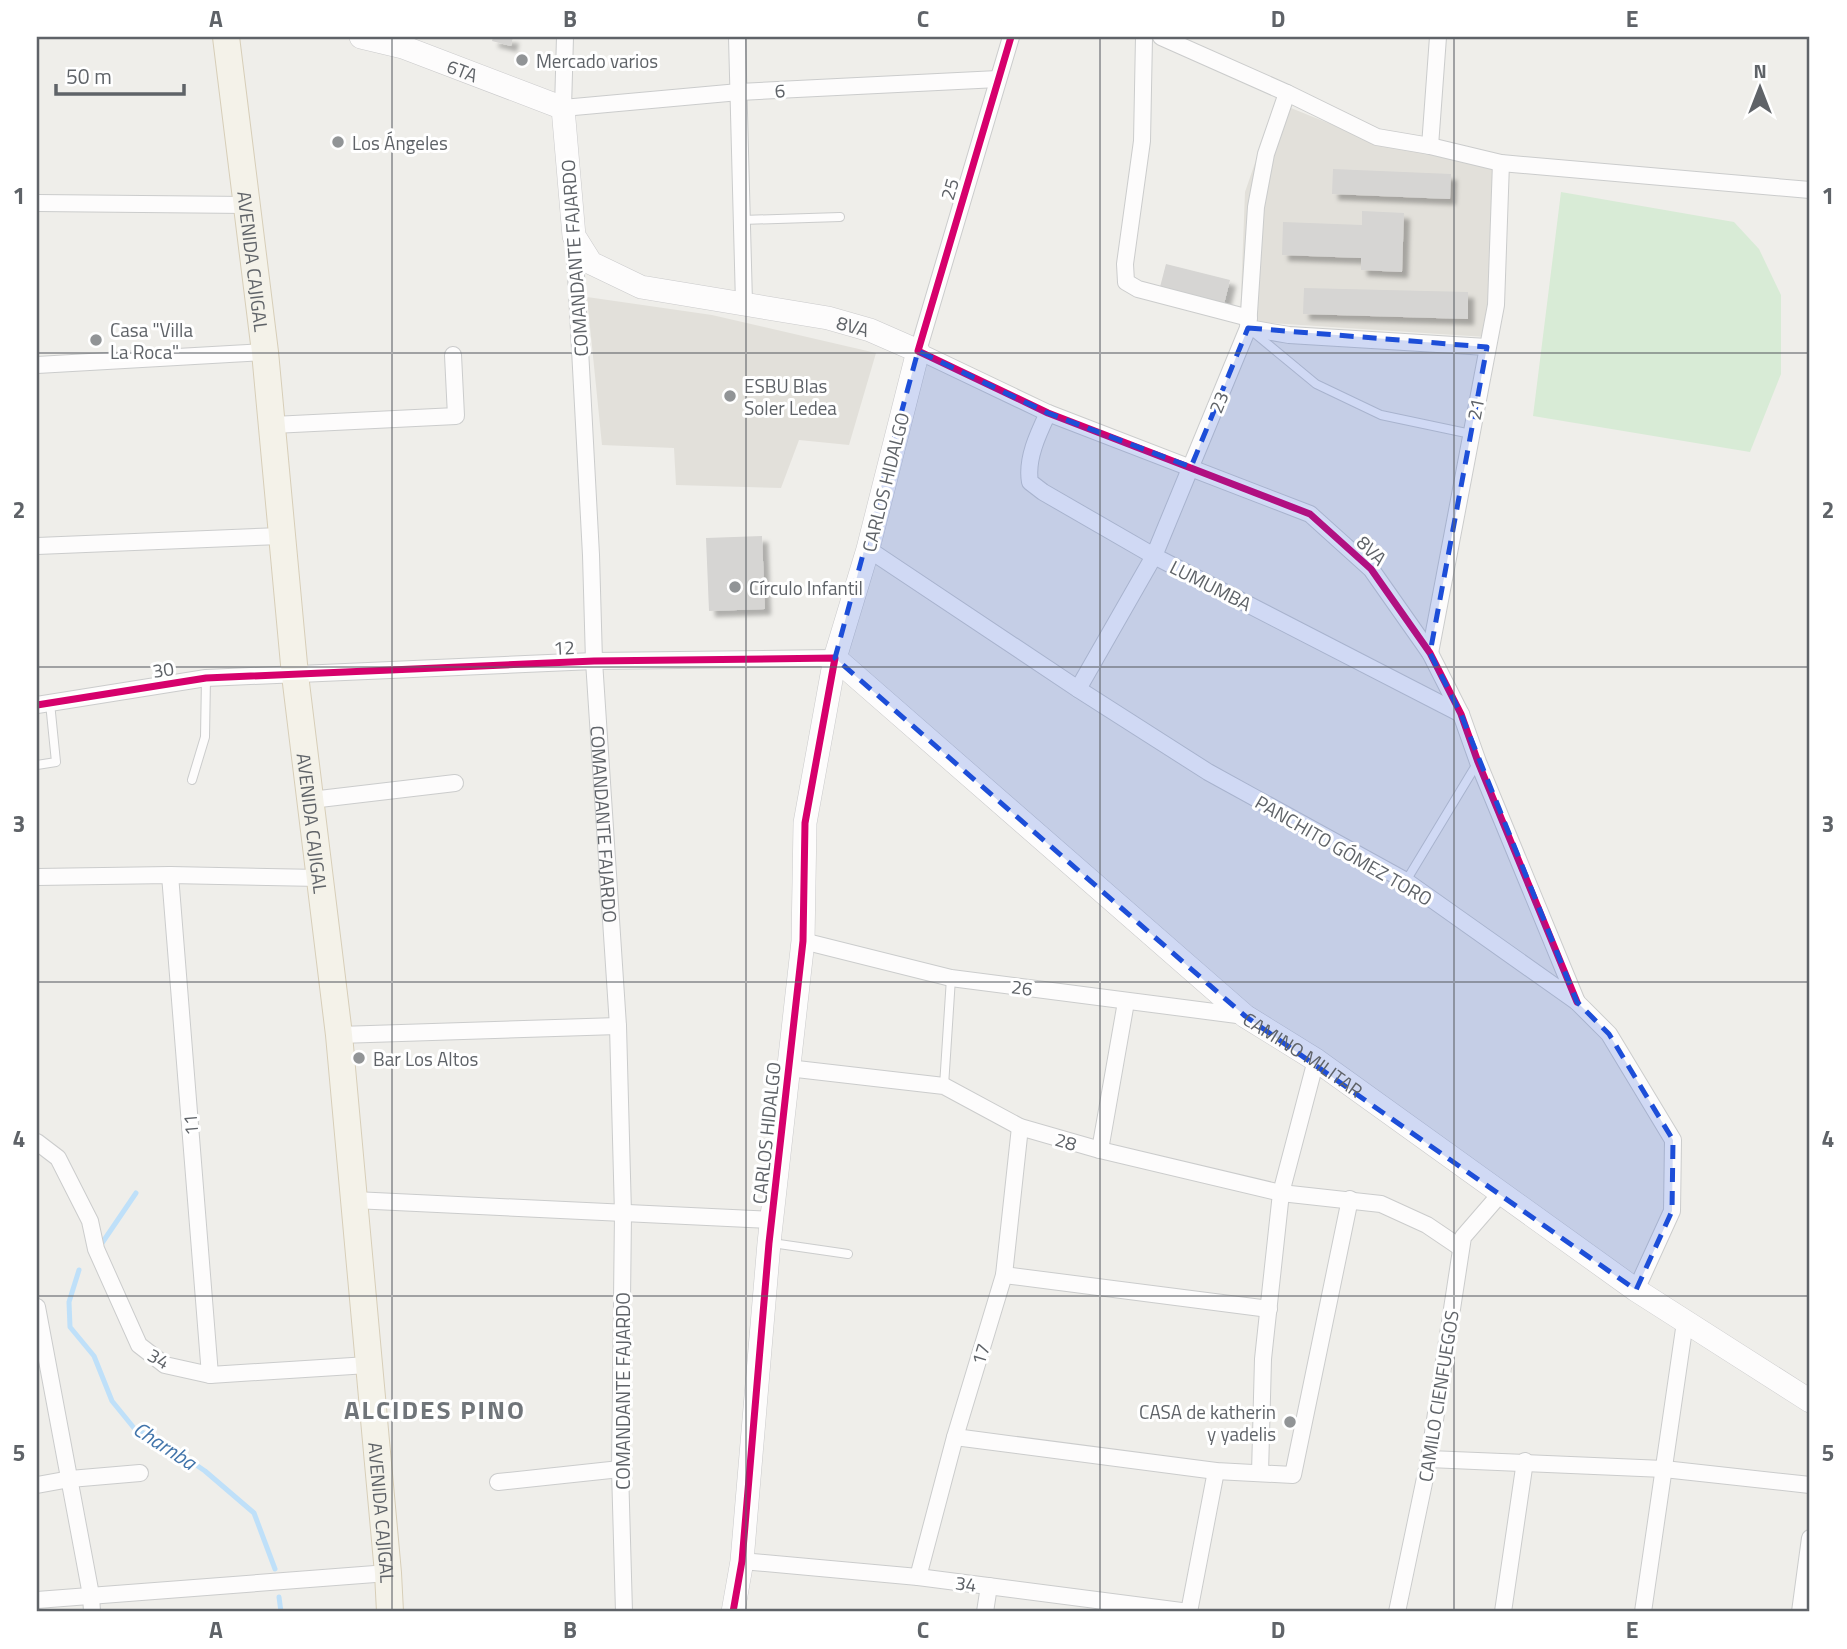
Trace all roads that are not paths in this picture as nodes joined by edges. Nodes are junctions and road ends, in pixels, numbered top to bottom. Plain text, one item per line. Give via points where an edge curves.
1 (226, 37) edge
2 (361, 37) edge
3 (565, 37) edge
4 (737, 37) edge
5 (1011, 37) edge
6 (1144, 37) edge
7 (1161, 37) edge
8 (1438, 37) edge
9 (998, 79) junction
10 (739, 92) junction
11 (1287, 93) junction
12 (563, 108) junction
13 (1430, 146) junction
14 (1501, 163) junction
15 (1810, 190) edge
16 (37, 203) edge
17 (247, 205) junction
18 (840, 217) dead end
19 (742, 220) junction
20 (574, 236) junction
21 (744, 303) junction
22 (1248, 323) junction
23 (1487, 347) junction
24 (918, 351) junction
25 (265, 352) junction
26 (453, 355) dead end
27 (37, 365) edge
28 (1048, 413) junction
29 (273, 425) junction
30 (1471, 434) junction
31 (1192, 467) junction
32 (281, 536) junction
33 (37, 546) edge
34 (869, 549) junction
35 (1154, 556) junction
36 (1430, 653) junction
37 (835, 658) junction
38 (594, 661) junction
39 (295, 675) junction
40 (206, 678) junction
41 (1078, 690) junction
42 (43, 704) edge
43 (1461, 714) junction
44 (1478, 762) junction
45 (37, 765) edge
46 (192, 780) dead end
47 (455, 783) dead end
48 (311, 800) junction
49 (170, 875) junction
50 (37, 877) edge
51 (320, 878) junction
52 (1406, 881) junction
53 (803, 941) junction
54 (951, 978) junction
55 (1126, 1002) junction
56 (1577, 1002) junction
57 (1245, 1016) junction
58 (618, 1026) junction
59 (339, 1035) junction
60 (1316, 1060) junction
61 (788, 1068) junction
62 (944, 1086) junction
63 (1020, 1128) junction
64 (37, 1142) edge
65 (1100, 1150) junction
66 (1502, 1192) junction
67 (1281, 1193) junction
68 (1350, 1199) junction
69 (354, 1200) junction
70 (623, 1214) junction
71 (771, 1231) junction
72 (1461, 1248) junction
73 (848, 1254) dead end
74 (1004, 1275) junction
75 (1636, 1290) junction
76 (37, 1307) edge
77 (1269, 1308) junction
78 (1685, 1322) junction
79 (368, 1365) junction
80 (210, 1375) junction
81 (1810, 1401) edge
82 (956, 1437) junction
83 (1429, 1459) junction
84 (1525, 1461) junction
85 (620, 1469) junction
86 (1664, 1469) junction
87 (1216, 1471) junction
88 (140, 1473) dead end
89 (1260, 1473) junction
90 (70, 1479) junction
91 (498, 1482) dead end
92 (37, 1485) edge
93 (1810, 1485) edge
94 (1810, 1538) edge
95 (742, 1561) junction
96 (388, 1573) junction
97 (918, 1577) junction
98 (1807, 1585) edge
99 (989, 1586) junction
100 (91, 1595) junction
101 (37, 1600) edge
102 (92, 1612) edge
103 (390, 1612) edge
104 (624, 1612) edge
105 (733, 1612) edge
106 (985, 1612) edge
107 (1189, 1612) edge
108 (1396, 1612) edge
109 (1503, 1612) edge
110 (1643, 1612) edge
111 (1800, 1612) edge

1 - 17 main road, AVENIDA CAJIGAL
2 - 12 main road, 6TA via 403,47
3 - 12 street, COMANDANTE FAJARDO
4 - 10 street
5 - 9 street, 25
6 - 22 street via 1142,141 1126,282
7 - 11 street
8 - 13 street
9 - 10 street, 6
9 - 24 street, 25
10 - 12 street, 6
10 - 19 street
11 - 13 street via 1377,137
11 - 22 street, 23 via 1266,154 1255,207
12 - 20 main road, COMANDANTE FAJARDO
13 - 14 street
14 - 15 street
14 - 23 street, 21 via 1496,305
16 - 17 street
17 - 25 main road, AVENIDA CAJIGAL
18 - 19 lane
19 - 21 street
20 - 21 main road, 8VA via 591,263 641,287
20 - 38 street, COMANDANTE FAJARDO
21 - 24 main road, 8VA via 828,318
22 - 23 street via 1289,335
22 - 30 lane via 1316,384 1381,415
22 - 31 street, 23
23 - 30 street, 21
24 - 28 street, 8VA
24 - 34 main road, CARLOS HIDALGO
25 - 27 street
25 - 29 main road, AVENIDA CAJIGAL
26 - 29 street via 456,416
28 - 31 street, 8VA
28 - 35 street, LUMUMBA via 1036,438 1030,482
29 - 32 main road, AVENIDA CAJIGAL
30 - 36 street, 21
31 - 35 street, 23
31 - 36 street, 8VA via 1310,514 1371,569
32 - 33 street
32 - 39 main road, AVENIDA CAJIGAL
34 - 37 main road, CARLOS HIDALGO
34 - 41 street, PANCHITO GÓMEZ TORO
35 - 41 street, 23
35 - 43 street, LUMUMBA
36 - 43 street, 8VA
37 - 38 street, 12
37 - 53 main road, CARLOS HIDALGO via 805,823
37 - 57 main road, CAMINO MILITAR
38 - 39 street, 12
38 - 58 street, COMANDANTE FAJARDO
39 - 40 street, 30
39 - 48 main road, AVENIDA CAJIGAL
40 - 42 street, 30
40 - 46 lane via 205,737
41 - 52 street, PANCHITO GÓMEZ TORO via 1208,772
42 - 45 lane, 30 via 55,762
43 - 44 street, 8VA
44 - 52 lane
44 - 56 street, 8VA
47 - 48 street
48 - 51 main road, AVENIDA CAJIGAL
49 - 50 street
49 - 51 street
49 - 80 street, 11
51 - 59 main road, AVENIDA CAJIGAL
52 - 56 street, PANCHITO GÓMEZ TORO
53 - 54 street, 26
53 - 61 main road, CARLOS HIDALGO
54 - 55 street, 26
54 - 62 lane
55 - 57 street, 26
55 - 65 street
56 - 75 street, PANCHITO GÓMEZ TORO via 1609,1034 1673,1140 1672,1211
57 - 60 main road, CAMINO MILITAR
58 - 59 street
58 - 70 street, COMANDANTE FAJARDO
59 - 69 main road, AVENIDA CAJIGAL
60 - 66 main road, CAMINO MILITAR
60 - 67 street
61 - 62 street, 28
61 - 71 main road, CARLOS HIDALGO
62 - 63 street, 28
63 - 65 street, 28
63 - 74 street, 17
64 - 80 street, 34 via 58,1158 90,1221 96,1249 139,1345 165,1365
65 - 67 street, 28
66 - 72 street, CAMILO CIENFUEGOS via 1463,1237
66 - 75 main road, CAMINO MILITAR
67 - 68 street, 28
67 - 77 street
68 - 72 street, 28 via 1381,1204 1427,1224
68 - 89 street via 1293,1475
69 - 70 street
69 - 79 main road, AVENIDA CAJIGAL
70 - 71 street
70 - 85 street, COMANDANTE FAJARDO
71 - 73 lane
71 - 95 main road, CARLOS HIDALGO
72 - 83 street, CAMILO CIENFUEGOS
74 - 77 street
74 - 82 street, 17
75 - 78 main road, CAMINO MILITAR
76 - 90 street
77 - 89 street
78 - 81 main road, CAMINO MILITAR
78 - 86 street
79 - 80 street, 34
79 - 96 main road, AVENIDA CAJIGAL
82 - 87 street
82 - 97 street, 17
83 - 84 street
83 - 108 street, CAMILO CIENFUEGOS
84 - 86 street
84 - 109 street
85 - 91 street
85 - 104 street, COMANDANTE FAJARDO
86 - 93 street
86 - 110 street
87 - 89 street
87 - 107 street
88 - 90 street
90 - 92 street
90 - 100 street
94 - 98 street
95 - 97 street, 34
95 - 105 main road, CARLOS HIDALGO
96 - 100 street
96 - 103 main road, AVENIDA CAJIGAL
97 - 99 street, 34
98 - 111 street
99 - 106 street
99 - 107 street, 34
100 - 101 street
100 - 102 street

